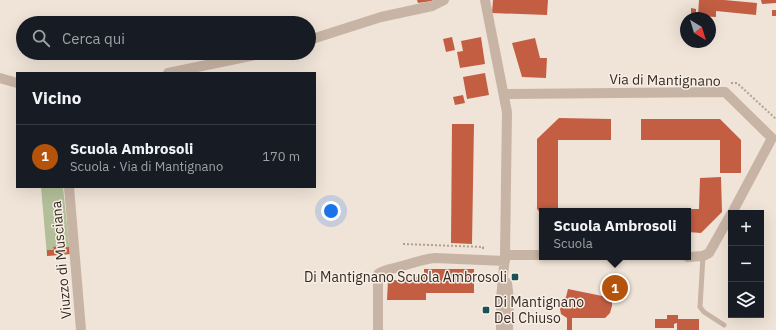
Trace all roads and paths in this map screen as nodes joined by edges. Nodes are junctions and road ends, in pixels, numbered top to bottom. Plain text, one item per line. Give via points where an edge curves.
1 (444, 0) edge
2 (485, 0) edge
3 (316, 38) edge
4 (231, 60) edge
5 (173, 72) edge
6 (0, 78) edge
7 (16, 82) edge
8 (729, 83) dead end
9 (504, 94) junction
10 (776, 119) edge
11 (69, 188) edge
12 (733, 210) edge
13 (728, 219) edge
14 (403, 244) dead end
15 (483, 254) dead end
16 (539, 255) edge
17 (703, 256) junction
18 (691, 257) edge
19 (505, 258) junction
20 (724, 325) dead end
21 (81, 330) edge
22 (378, 330) edge
23 (501, 330) edge
24 (508, 330) edge

1 - 3 street via 432,6 381,17
2 - 9 street
4 - 5 street
6 - 7 street
8 - 10 path via 737,83
9 - 12 street, Via di Mantignano via 725,92 772,138
9 - 19 street via 507,112
11 - 21 street, Viuzzo di Musciana
13 - 17 street, Via di Mantignano via 709,253
14 - 15 path via 483,247
16 - 19 street
17 - 18 street
17 - 20 lane via 700,307
19 - 22 street via 424,259 385,270 378,274
19 - 23 street
19 - 24 street via 509,299

